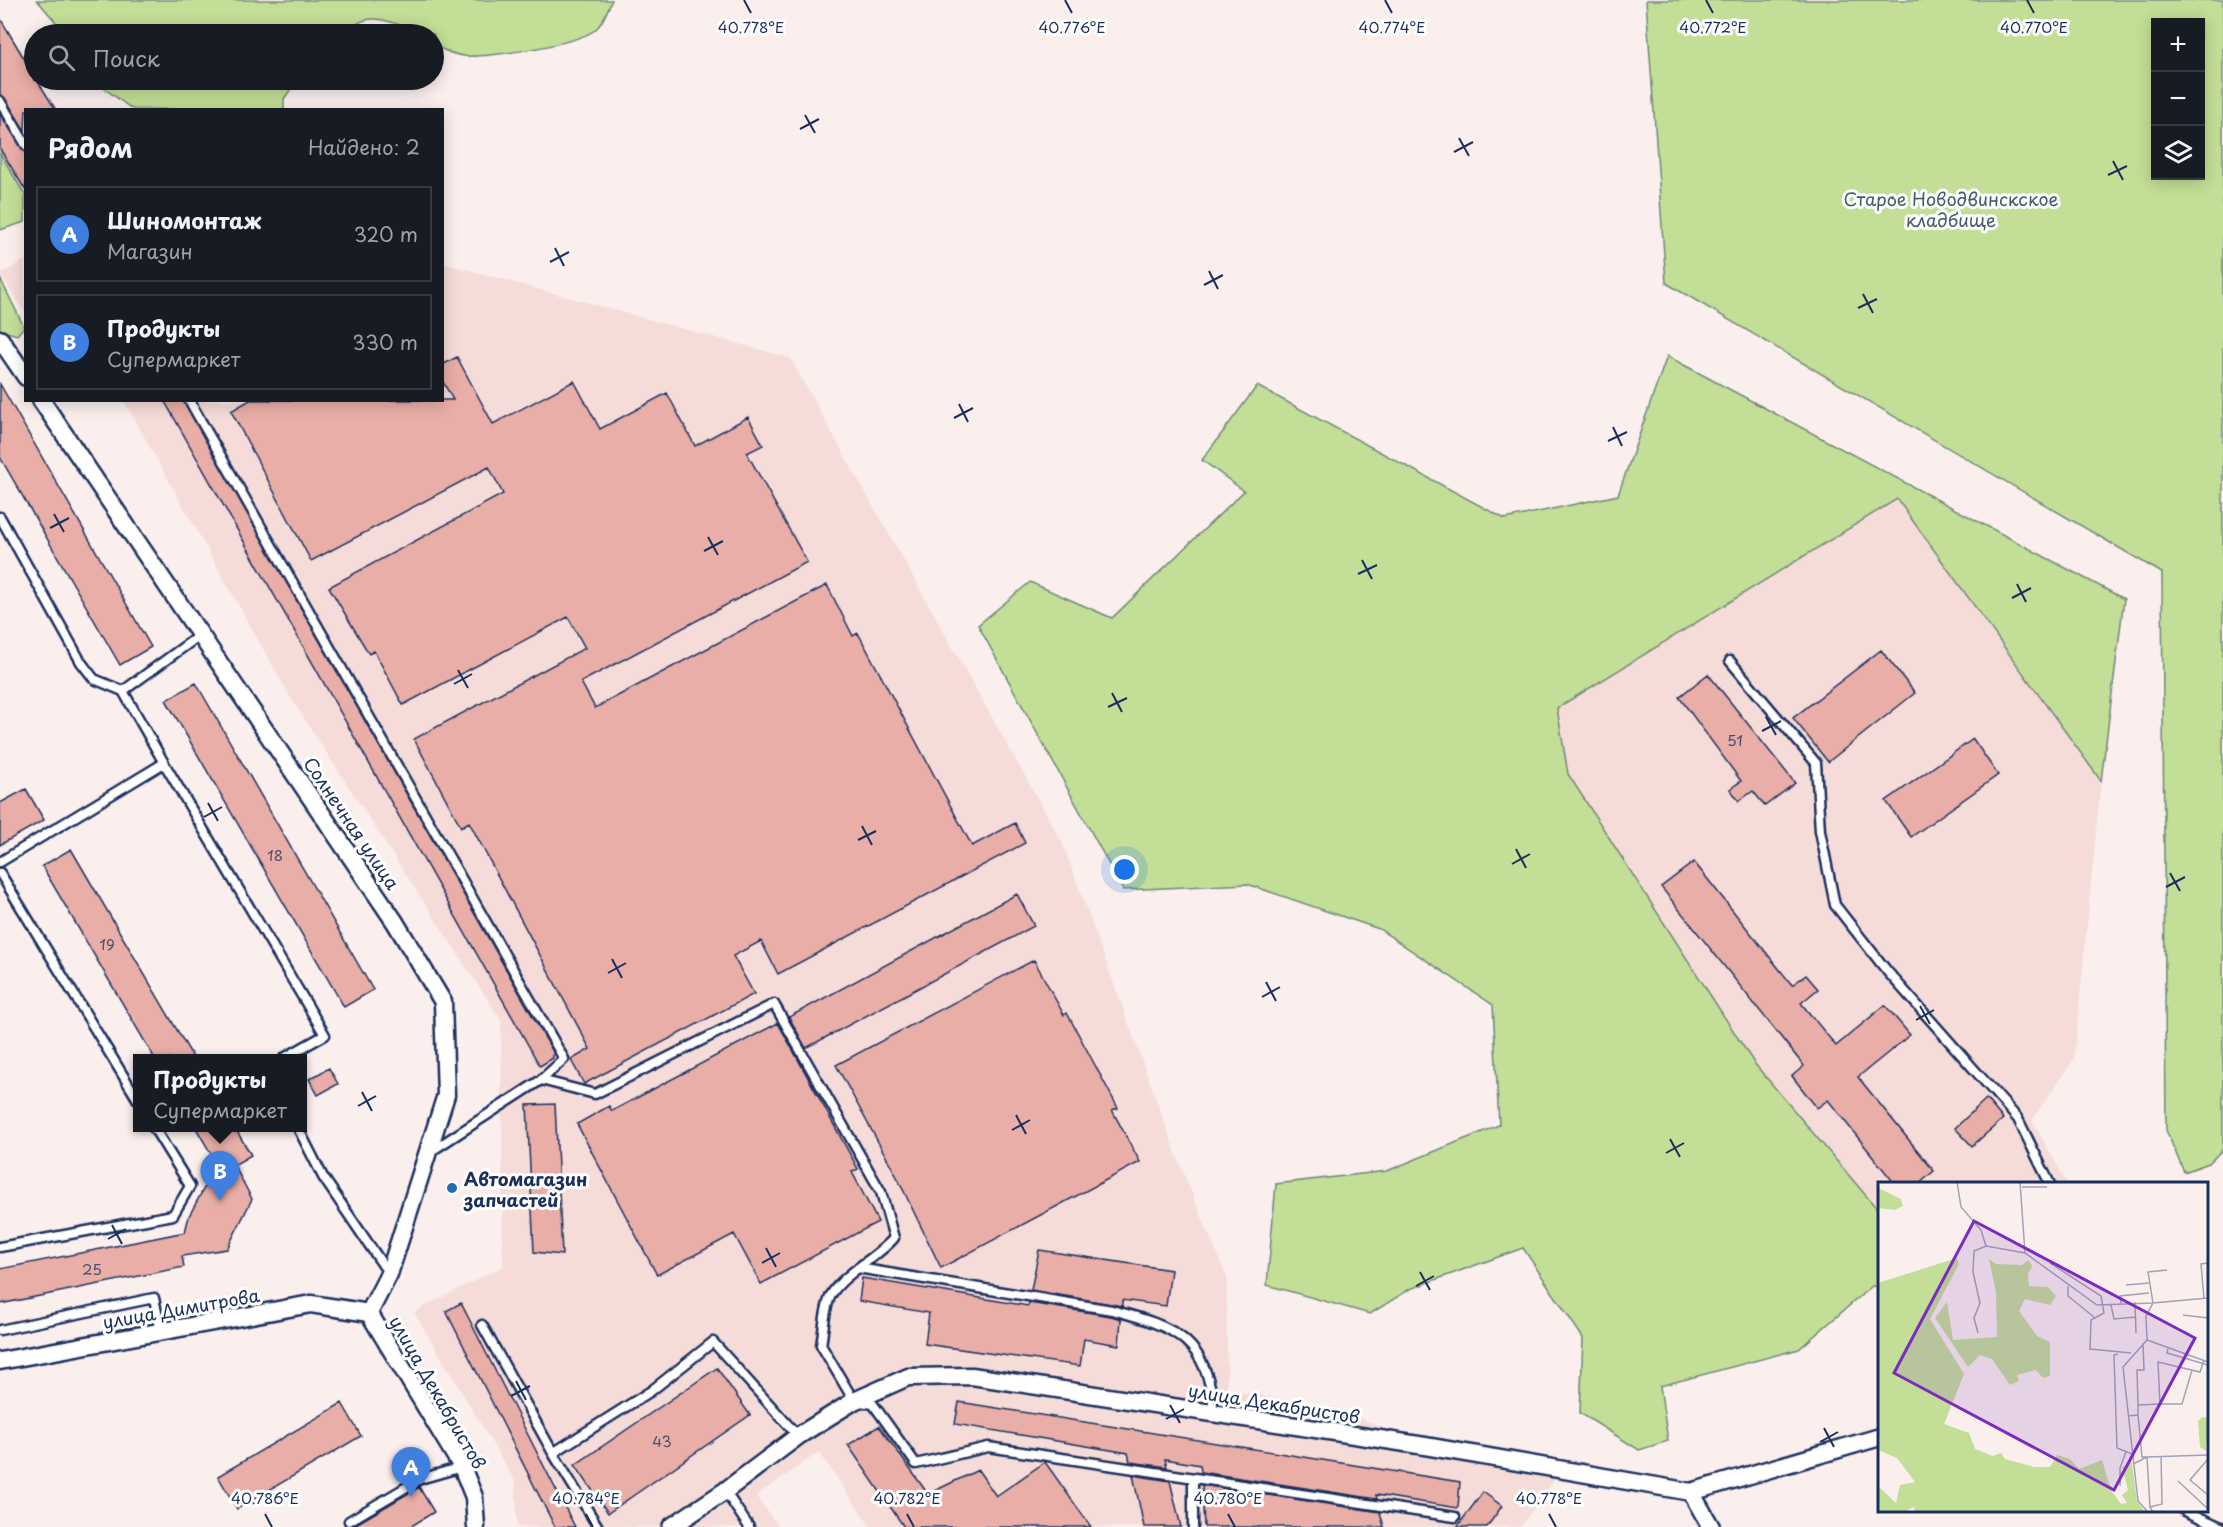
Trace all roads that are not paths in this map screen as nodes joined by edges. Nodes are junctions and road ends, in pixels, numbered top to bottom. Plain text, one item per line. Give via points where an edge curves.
1 (0, 101) edge
2 (24, 142) edge
3 (0, 339) edge
4 (19, 355) edge
5 (24, 371) edge
6 (42, 402) edge
7 (190, 402) edge
8 (0, 517) edge
9 (200, 635) junction
10 (1730, 661) dead end
11 (123, 691) junction
12 (164, 764) junction
13 (0, 862) edge
14 (0, 873) edge
15 (293, 1054) edge
16 (541, 1080) junction
17 (133, 1092) edge
18 (156, 1132) edge
19 (300, 1132) edge
20 (427, 1154) junction
21 (2049, 1182) edge
22 (0, 1247) edge
23 (858, 1268) junction
24 (389, 1274) junction
25 (369, 1313) junction
26 (482, 1325) dead end
27 (0, 1330) edge
28 (161, 1332) junction
29 (0, 1361) edge
30 (854, 1401) junction
31 (1214, 1413) junction
32 (798, 1436) junction
33 (1878, 1438) edge
34 (553, 1453) junction
35 (462, 1467) junction
36 (1193, 1478) junction
37 (724, 1491) junction
38 (1691, 1492) junction
39 (2187, 1512) edge
40 (1455, 1517) dead end
41 (349, 1521) dead end
42 (476, 1527) edge
43 (598, 1527) edge
44 (671, 1527) edge
45 (749, 1527) edge
46 (1193, 1527) edge
47 (1711, 1527) edge
48 (2221, 1527) edge

1 - 2 lane
3 - 4 street
4 - 5 street
6 - 9 street, Солнечная улица
7 - 16 lane via 564,1059
8 - 11 lane via 81,662 94,679
9 - 11 lane
9 - 20 street, Солнечная улица via 395,922 442,1002 446,1095
10 - 21 lane via 1816,763 1820,831 1836,905 1887,971 2018,1119
11 - 12 lane
12 - 13 lane
12 - 15 lane via 325,1035
14 - 17 lane
16 - 20 lane
16 - 23 lane via 595,1094 774,1004 882,1192 894,1238
18 - 22 lane via 190,1186 173,1215
19 - 24 lane via 323,1177
20 - 24 street, Солнечная улица
23 - 30 lane via 831,1294 821,1345
23 - 31 lane via 1112,1310 1173,1330 1197,1351 1212,1384
24 - 25 street, Солнечная улица
25 - 28 street, улица Димитрова via 311,1304
25 - 35 street, улица Декабристов
26 - 34 lane
27 - 28 lane via 154,1298
28 - 29 street, улица Димитрова
30 - 31 street, улица Декабристов via 908,1377 972,1376
30 - 32 street, улица Декабристов
30 - 36 lane via 873,1404 916,1464 988,1447
31 - 38 street, улица Декабристов
32 - 34 lane via 713,1342 651,1391
32 - 37 street, улица Декабристов
33 - 38 street, улица Декабристов
34 - 43 lane
35 - 41 lane via 420,1479
35 - 42 street, улица Декабристов via 474,1497
36 - 40 lane
36 - 46 lane
37 - 44 street, улица Декабристов
37 - 45 lane
38 - 47 street
39 - 48 lane

